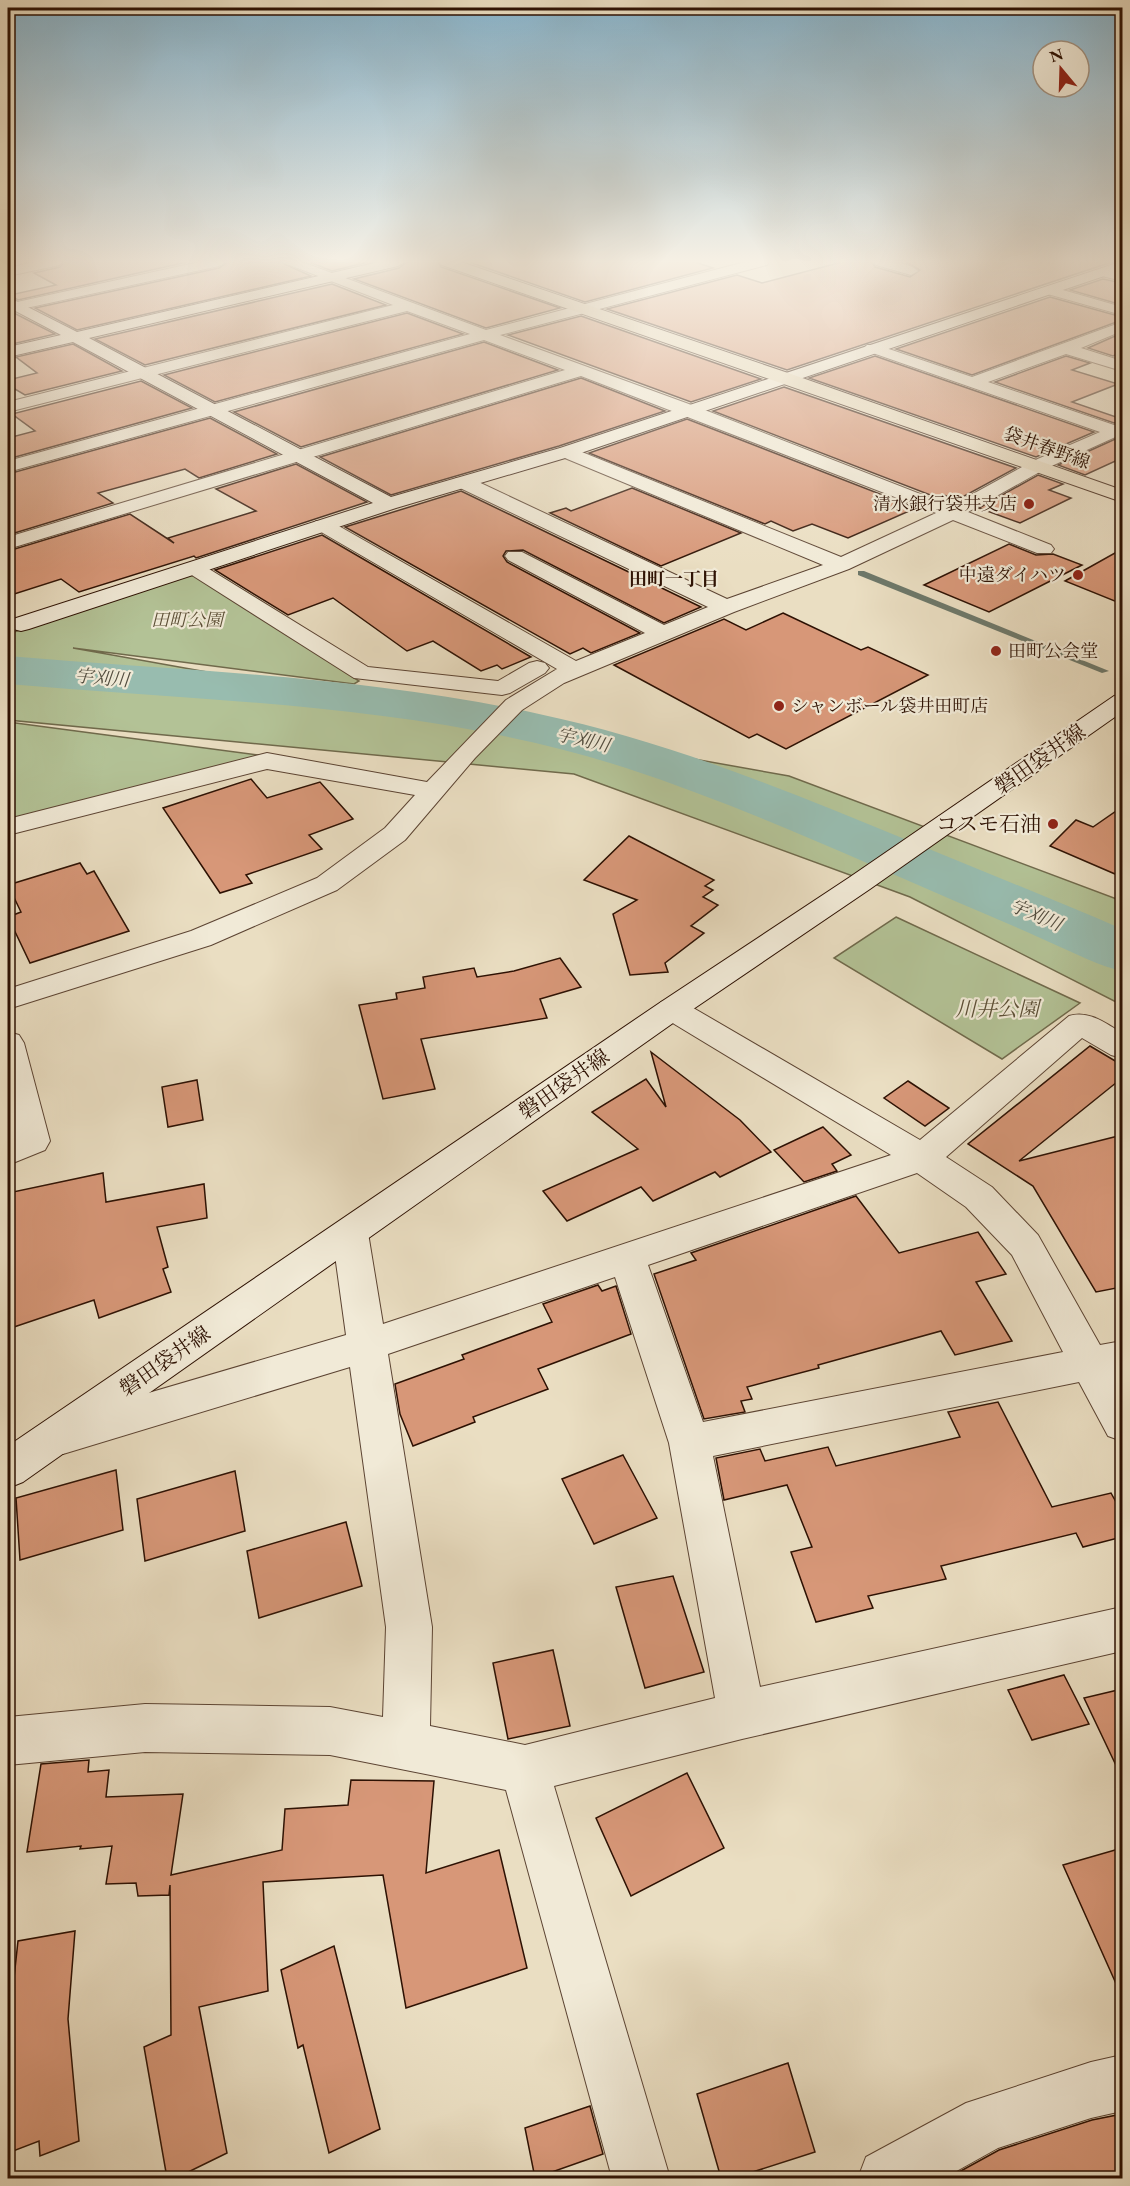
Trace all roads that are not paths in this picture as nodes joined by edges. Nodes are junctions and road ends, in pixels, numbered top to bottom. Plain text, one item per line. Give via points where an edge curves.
1 (125, 364) edge
2 (179, 364) edge
3 (384, 364) edge
4 (562, 364) edge
5 (747, 364) edge
6 (824, 364) edge
7 (919, 364) edge
8 (1023, 364) edge
9 (579, 371) junction
10 (143, 373) junction
11 (785, 377) junction
12 (972, 382) junction
13 (8, 407) edge
14 (213, 411) junction
15 (691, 411) junction
16 (1119, 429) edge
17 (566, 452) junction
18 (299, 456) junction
19 (1039, 465) junction
20 (8, 467) edge
21 (464, 482) junction
22 (1122, 495) edge
23 (389, 504) junction
24 (952, 513) junction
25 (322, 525) junction
26 (8, 543) edge
27 (1044, 549) dead end
28 (515, 556) dead end
29 (842, 565) junction
30 (194, 568) junction
31 (726, 607) junction
32 (14, 623) edge
33 (664, 634) junction
34 (562, 669) junction
35 (1122, 701) edge
36 (433, 791) junction
37 (8, 827) edge
38 (8, 999) edge
39 (672, 1009) junction
40 (8, 1042) edge
41 (1122, 1047) edge
42 (8, 1152) edge
43 (922, 1158) junction
44 (350, 1233) junction
45 (627, 1258) junction
46 (368, 1345) junction
47 (1106, 1359) edge
48 (1122, 1423) edge
49 (51, 1439) junction
50 (690, 1443) junction
51 (8, 1469) edge
52 (1122, 1629) edge
53 (742, 1715) junction
54 (8, 1741) edge
55 (406, 1745) junction
56 (525, 1769) junction
57 (1122, 2083) edge
58 (641, 2178) edge
59 (886, 2178) edge

1 - 10 street
2 - 10 street
3 - 14 street
4 - 9 street
5 - 11 main road, 袋井春野線
6 - 11 street
7 - 12 street
8 - 12 street
9 - 15 street
9 - 18 street
10 - 13 street
10 - 14 street
11 - 15 street
11 - 19 main road, 袋井春野線
12 - 16 street
14 - 18 street
14 - 20 street
15 - 17 street
15 - 24 street
16 - 19 street
17 - 21 street
17 - 29 street
18 - 23 street
18 - 26 street
19 - 22 main road, 袋井春野線
19 - 24 street
21 - 23 street
21 - 31 street
23 - 25 street
24 - 27 street
24 - 29 street
25 - 30 street
25 - 34 street
28 - 33 street
29 - 31 street
30 - 32 street
30 - 34 street via 362,673 502,688
31 - 33 street
33 - 34 street
34 - 36 street via 514,705
35 - 39 street, 磐田袋井線
36 - 37 street via 267,761
36 - 38 street via 395,834 327,884 201,938
39 - 43 street
39 - 44 street, 磐田袋井線
40 - 42 street via 33,1141
41 - 43 street via 1080,1023
43 - 45 street
43 - 47 street via 979,1197 1025,1245
44 - 46 street
44 - 49 street, 磐田袋井線
45 - 46 street
45 - 50 street
46 - 49 street
46 - 55 street via 409,1627
47 - 48 street
47 - 50 street
49 - 51 street, 磐田袋井線
50 - 53 street
52 - 53 street
53 - 56 street
54 - 55 street via 145,1728 330,1731
55 - 56 street
56 - 58 street
57 - 59 street via 986,2123

